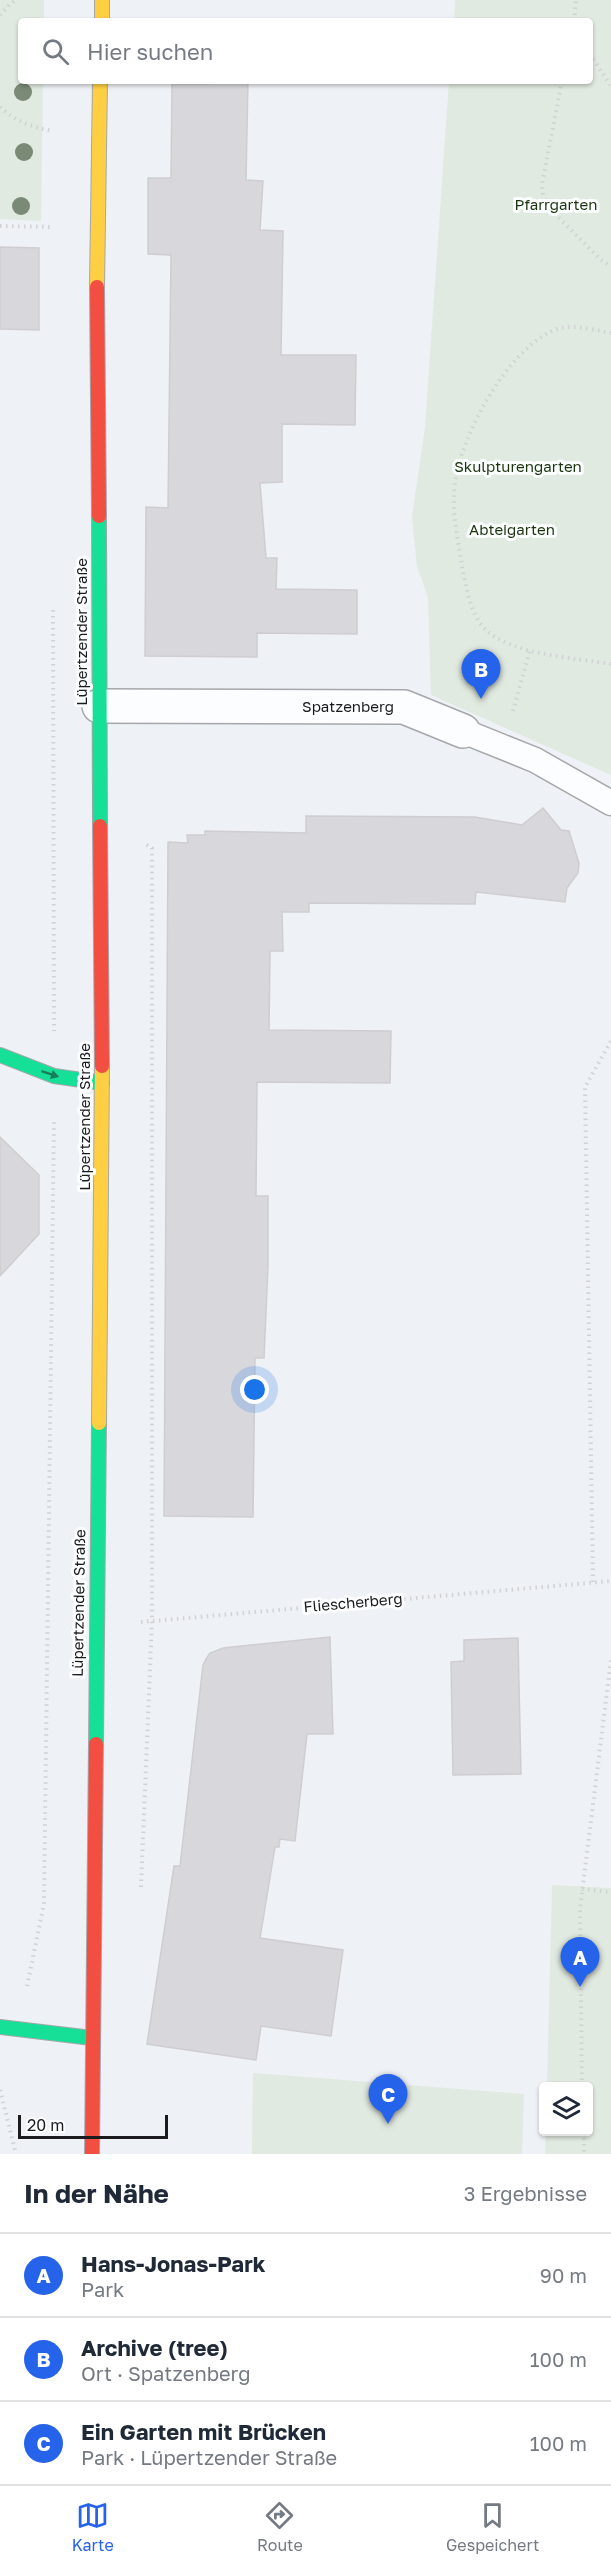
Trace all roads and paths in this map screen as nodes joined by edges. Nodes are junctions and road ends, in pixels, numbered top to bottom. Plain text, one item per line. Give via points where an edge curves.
1 (16, 0) edge
2 (102, 0) edge
3 (576, 0) edge
4 (0, 15) edge
5 (102, 18) edge
6 (574, 18) edge
7 (593, 59) edge
8 (100, 84) edge
9 (561, 84) edge
10 (611, 86) edge
11 (0, 107) edge
12 (53, 131) dead end
13 (0, 226) edge
14 (51, 227) dead end
15 (611, 266) edge
16 (611, 333) edge
17 (530, 650) junction
18 (611, 664) edge
19 (99, 706) junction
20 (463, 730) joint
21 (504, 747) junction
22 (611, 803) edge
23 (611, 1041) edge
24 (0, 1055) edge
25 (102, 1083) junction
26 (611, 1581) edge
27 (593, 1582) junction
28 (96, 1627) junction
29 (611, 1660) edge
30 (582, 1889) junction
31 (611, 1892) edge
32 (0, 2027) edge
33 (92, 2038) junction
34 (582, 2082) edge
35 (0, 2090) edge
36 (584, 2136) edge
37 (16, 2154) edge
38 (92, 2154) edge
39 (584, 2154) edge

1 - 4 path
2 - 5 street
3 - 6 path
7 - 10 path
8 - 19 street, Lüpertzender Straße
9 - 15 path via 543,195 548,207
11 - 12 path via 17,122
13 - 14 path
16 - 17 path via 575,327 558,329 519,357 497,383 459,460 455,506 466,586 475,612 484,629 500,640
17 - 18 path
17 - 21 path
19 - 20 street, Spatzenberg via 404,708
19 - 25 street, Lüpertzender Straße
20 - 21 lane, Spatzenberg
21 - 22 lane, Spatzenberg
23 - 27 path via 585,1087
24 -> 25 street via 54,1076
25 - 28 street, Lüpertzender Straße
26 - 27 path, Fliescherberg
27 - 28 path, Fliescherberg
28 - 33 street, Lüpertzender Straße
29 - 30 path
30 - 31 path
30 - 34 path
32 - 33 street
33 - 38 street, Lüpertzender Straße
35 - 37 path
36 - 39 path

